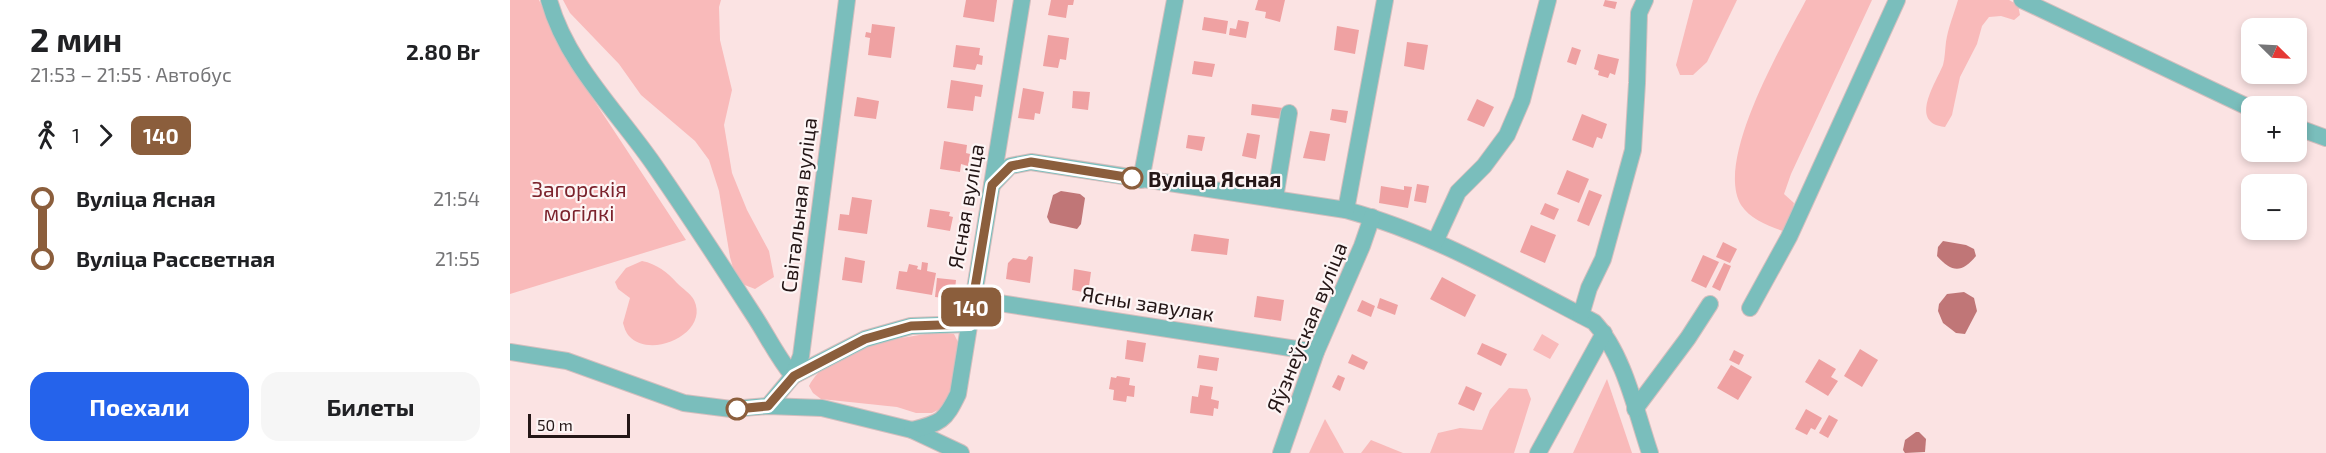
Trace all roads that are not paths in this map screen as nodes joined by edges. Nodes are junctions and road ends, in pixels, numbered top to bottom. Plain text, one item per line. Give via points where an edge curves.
1 (549, 0) edge
2 (847, 0) edge
3 (1022, 0) edge
4 (1175, 0) edge
5 (1385, 0) edge
6 (1548, 0) edge
7 (1645, 0) edge
8 (1897, 0) edge
9 (2022, 0) edge
10 (2241, 103) edge
11 (1289, 113) dead end
12 (2307, 130) edge
13 (2326, 138) edge
14 (1141, 180) junction
15 (992, 185) junction
16 (1275, 198) junction
17 (1346, 210) junction
18 (1372, 217) junction
19 (1436, 240) junction
20 (972, 298) junction
21 (1710, 304) dead end
22 (1749, 308) dead end
23 (1581, 315) junction
24 (969, 324) junction
25 (1604, 333) junction
26 (510, 352) edge
27 (1316, 352) junction
28 (794, 376) junction
29 (768, 406) junction
30 (1635, 409) junction
31 (912, 430) junction
32 (961, 453) edge
33 (1281, 453) edge
34 (1538, 453) edge
35 (1650, 453) edge

1 - 28 street via 555,21 586,74 655,166 756,318 780,361
2 - 28 street, Світальная вуліца via 807,318
3 - 15 street, Ясная вуліца
4 - 14 street
5 - 17 street
6 - 19 street via 1521,100 1507,135 1458,192
7 - 23 street via 1639,13 1633,150 1603,259
8 - 22 street via 1789,237
9 - 10 street
11 - 16 street
12 - 13 street
14 - 15 street via 1031,162 1011,166
14 - 16 street
15 - 20 street, Ясная вуліца
16 - 17 street
17 - 18 street
18 - 19 street
18 - 27 street, Яўзнеўская вуліца
19 - 23 street
20 - 24 street, Ясная вуліца
20 - 27 street, Ясны завулак
21 - 30 street
23 - 25 street
24 - 28 street via 911,326 865,339
24 - 31 street, Ясная вуліца via 958,394 950,411 938,424
25 - 30 street
25 - 34 street
26 - 29 street via 567,361 684,403 730,409
27 - 33 street, Яўзнеўская вуліца
28 - 29 street, Світальная вуліца
29 - 31 street via 822,408
30 - 35 street
31 - 32 street

